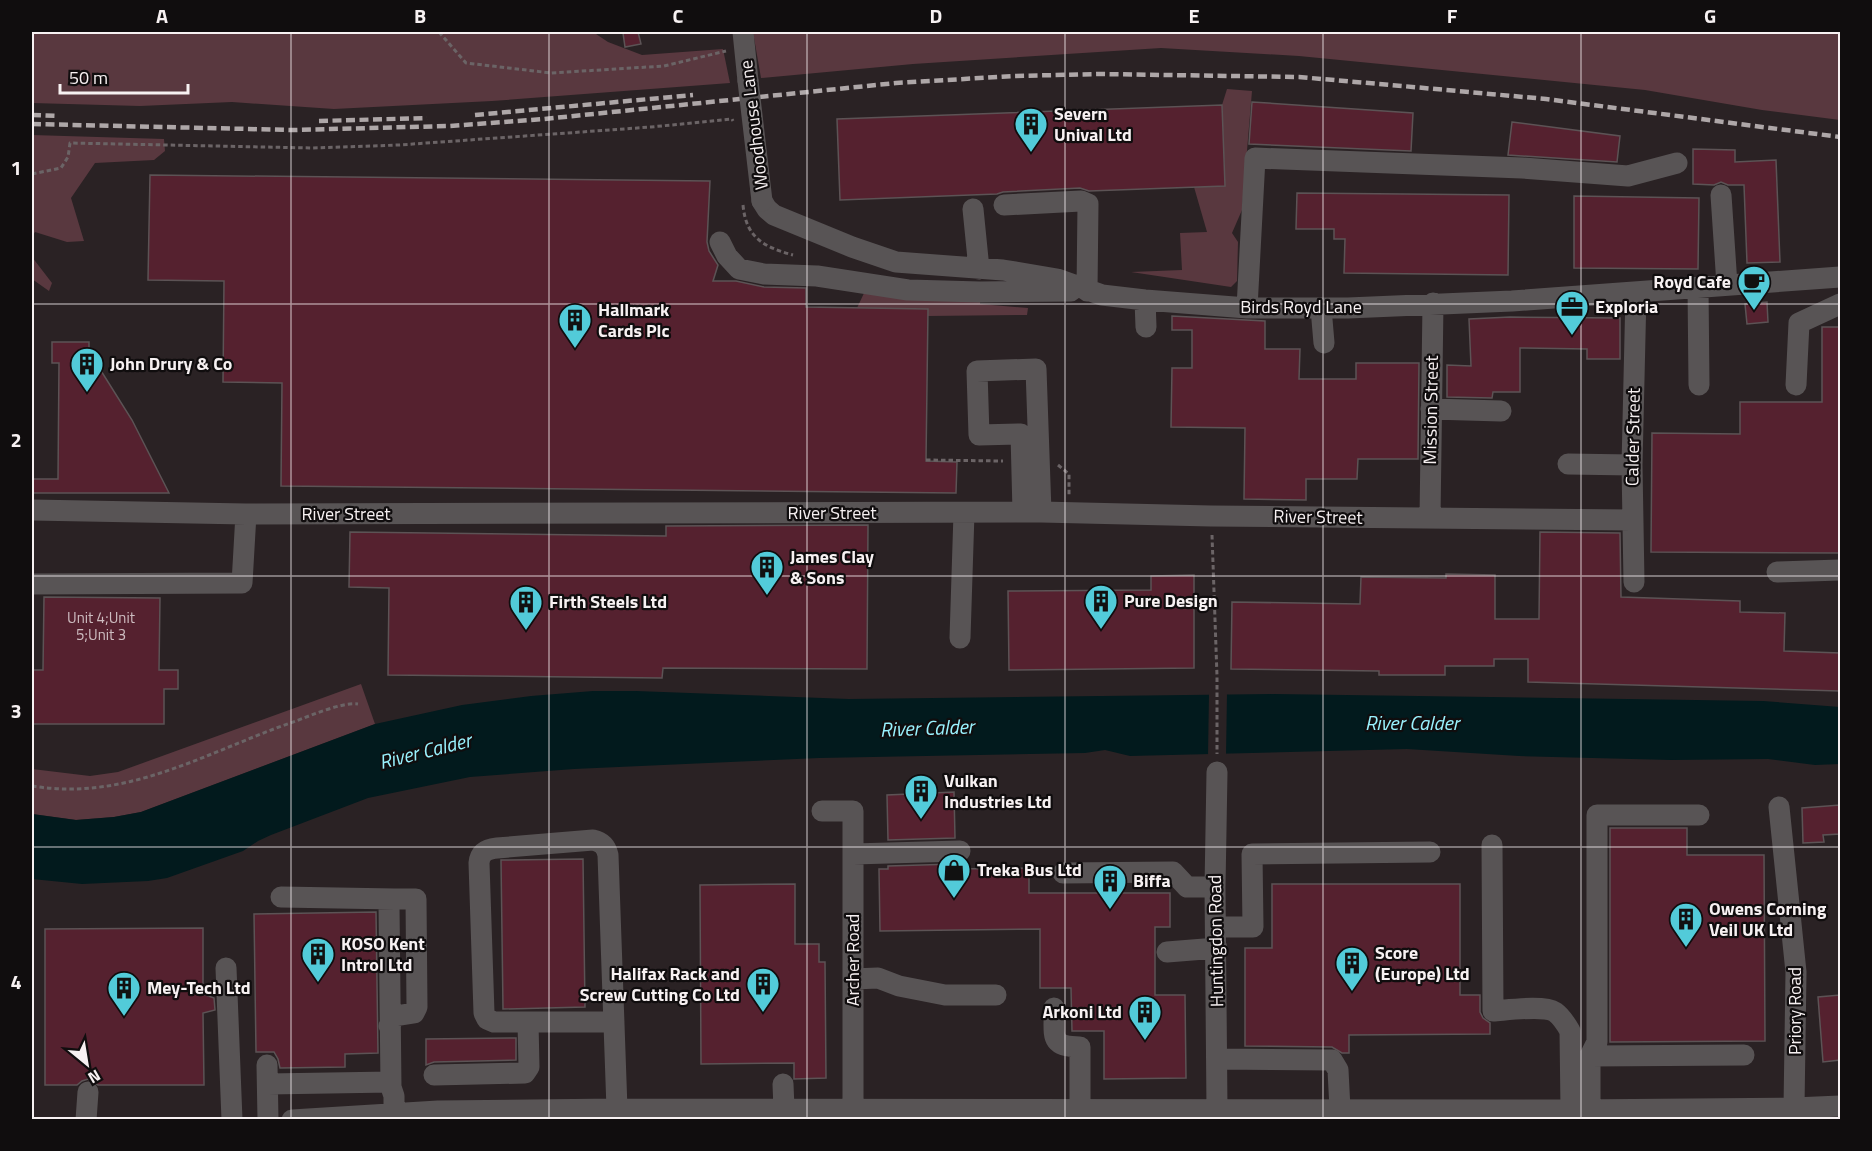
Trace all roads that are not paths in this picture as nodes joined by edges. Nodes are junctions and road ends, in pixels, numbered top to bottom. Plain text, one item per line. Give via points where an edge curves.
1 (744, 43) edge
2 (1677, 163) dead end
3 (1721, 195) dead end
4 (759, 205) joint
5 (1004, 205) dead end
6 (973, 208) dead end
7 (720, 242) dead end
8 (979, 269) junction
9 (1840, 277) edge
10 (1727, 285) junction
11 (1698, 287) junction
12 (1087, 291) junction
13 (1636, 293) junction
14 (1145, 300) junction
15 (1433, 303) junction
16 (1840, 304) edge
17 (1247, 308) junction
18 (1321, 308) junction
19 (1146, 327) dead end
20 (1324, 343) dead end
21 (1699, 385) dead end
22 (1796, 385) dead end
23 (1431, 409) junction
24 (1501, 411) dead end
25 (1030, 445) dead end
26 (1568, 464) dead end
27 (1632, 465) junction
28 (32, 510) edge
29 (1032, 512) junction
30 (964, 513) junction
31 (246, 514) junction
32 (1430, 518) junction
33 (1632, 520) junction
34 (1840, 570) edge
35 (1777, 572) dead end
36 (1634, 582) dead end
37 (32, 584) edge
38 (960, 638) dead end
39 (1217, 772) road end
40 (1779, 807) dead end
41 (822, 811) dead end
42 (1699, 815) dead end
43 (1492, 845) dead end
44 (960, 851) dead end
45 (1430, 852) dead end
46 (853, 854) junction
47 (1063, 873) dead end
48 (1215, 887) junction
49 (281, 897) dead end
50 (395, 899) junction
51 (1217, 927) junction
52 (1217, 948) junction
53 (1167, 952) dead end
54 (226, 968) dead end
55 (853, 980) junction
56 (996, 995) dead end
57 (1054, 1008) dead end
58 (528, 1022) junction
59 (614, 1022) junction
60 (389, 1026) junction
61 (1744, 1055) dead end
62 (1590, 1056) junction
63 (1218, 1059) junction
64 (434, 1075) dead end
65 (391, 1082) junction
66 (783, 1084) dead end
67 (88, 1092) dead end
68 (226, 1104) edge
69 (1840, 1106) edge
70 (1794, 1108) junction
71 (617, 1109) junction
72 (784, 1109) junction
73 (853, 1109) junction
74 (1080, 1109) junction
75 (1217, 1110) junction
76 (1577, 1112) edge
77 (394, 1113) junction
78 (1342, 1113) edge
79 (881, 1114) edge
80 (997, 1114) edge
81 (1116, 1114) edge
82 (1371, 1114) edge
83 (1636, 1114) edge
84 (438, 1115) edge
85 (566, 1115) edge
86 (668, 1115) edge
87 (1302, 1115) edge
88 (86, 1119) edge
89 (268, 1119) edge
90 (292, 1119) edge

1 - 4 street, Woodhouse Lane, bridge
2 - 17 street via 1628,176 1255,158
3 - 10 street
4 - 8 street, Birds Royd Lane via 852,247 896,262
5 - 12 street via 1081,201 1088,204
6 - 8 street
7 - 12 street via 739,269 764,273 817,276 908,290
8 - 12 street, Birds Royd Lane via 1057,279
9 - 10 street, Birds Royd Lane
10 - 11 street, Birds Royd Lane
11 - 13 street, Birds Royd Lane
11 - 21 street
12 - 14 street, Birds Royd Lane
13 - 15 street, Birds Royd Lane
13 - 27 street, Calder Street
14 - 17 street, Birds Royd Lane
14 - 19 street
15 - 18 street, Birds Royd Lane
15 - 23 street, Mission Street
16 - 22 street via 1799,323
17 - 18 street, Birds Royd Lane
18 - 20 street
23 - 24 street
23 - 32 street, Mission Street
25 - 29 street
26 - 27 street
27 - 33 street, Calder Street
28 - 31 street, River Street
29 - 30 street, River Street
29 - 32 street, River Street
30 - 31 street, River Street
30 - 38 street
31 - 37 street via 242,583
32 - 33 street, River Street
33 - 36 street, Calder Street
34 - 35 street
39 - 48 street, Huntingdon Road
40 - 70 street, Priory Road via 1796,972
41 - 46 street, Archer Road via 853,811
42 - 62 street via 1597,815 1597,1042
43 - 76 street via 1493,1011 1546,1009 1565,1022 1570,1031
44 - 46 street
45 - 51 street via 1252,854 1253,927
46 - 55 street, Archer Road
47 - 48 street via 1173,872 1187,887
48 - 51 street, Huntingdon Road
49 - 50 street
50 - 60 street via 389,905
50 - 60 street via 416,899 417,1007 411,1014 395,1016
51 - 52 street, Huntingdon Road
52 - 53 street
52 - 63 street, Huntingdon Road
54 - 68 street
55 - 56 street via 878,978 945,995
55 - 73 street, Archer Road
57 - 74 street via 1057,1042 1063,1047 1080,1047
58 - 59 street
58 - 59 street via 494,1022 485,1016 480,856 490,849 594,840 604,845 608,855
58 - 64 street via 530,1067 525,1073
59 - 71 street
60 - 65 street
61 - 62 street
62 - 76 street
63 - 75 street, Huntingdon Road
63 - 78 street via 1332,1060 1344,1066
65 - 77 street
65 - 89 street via 268,1074
66 - 72 street
67 - 88 street
69 - 70 street
70 - 83 street
71 - 85 street
71 - 86 street
72 - 73 street
72 - 86 street
73 - 79 street
74 - 80 street
74 - 81 street
75 - 81 street
75 - 87 street
76 - 82 street
76 - 83 street
77 - 84 street
77 - 90 street
78 - 82 street
78 - 87 street
79 - 80 street
84 - 85 street

